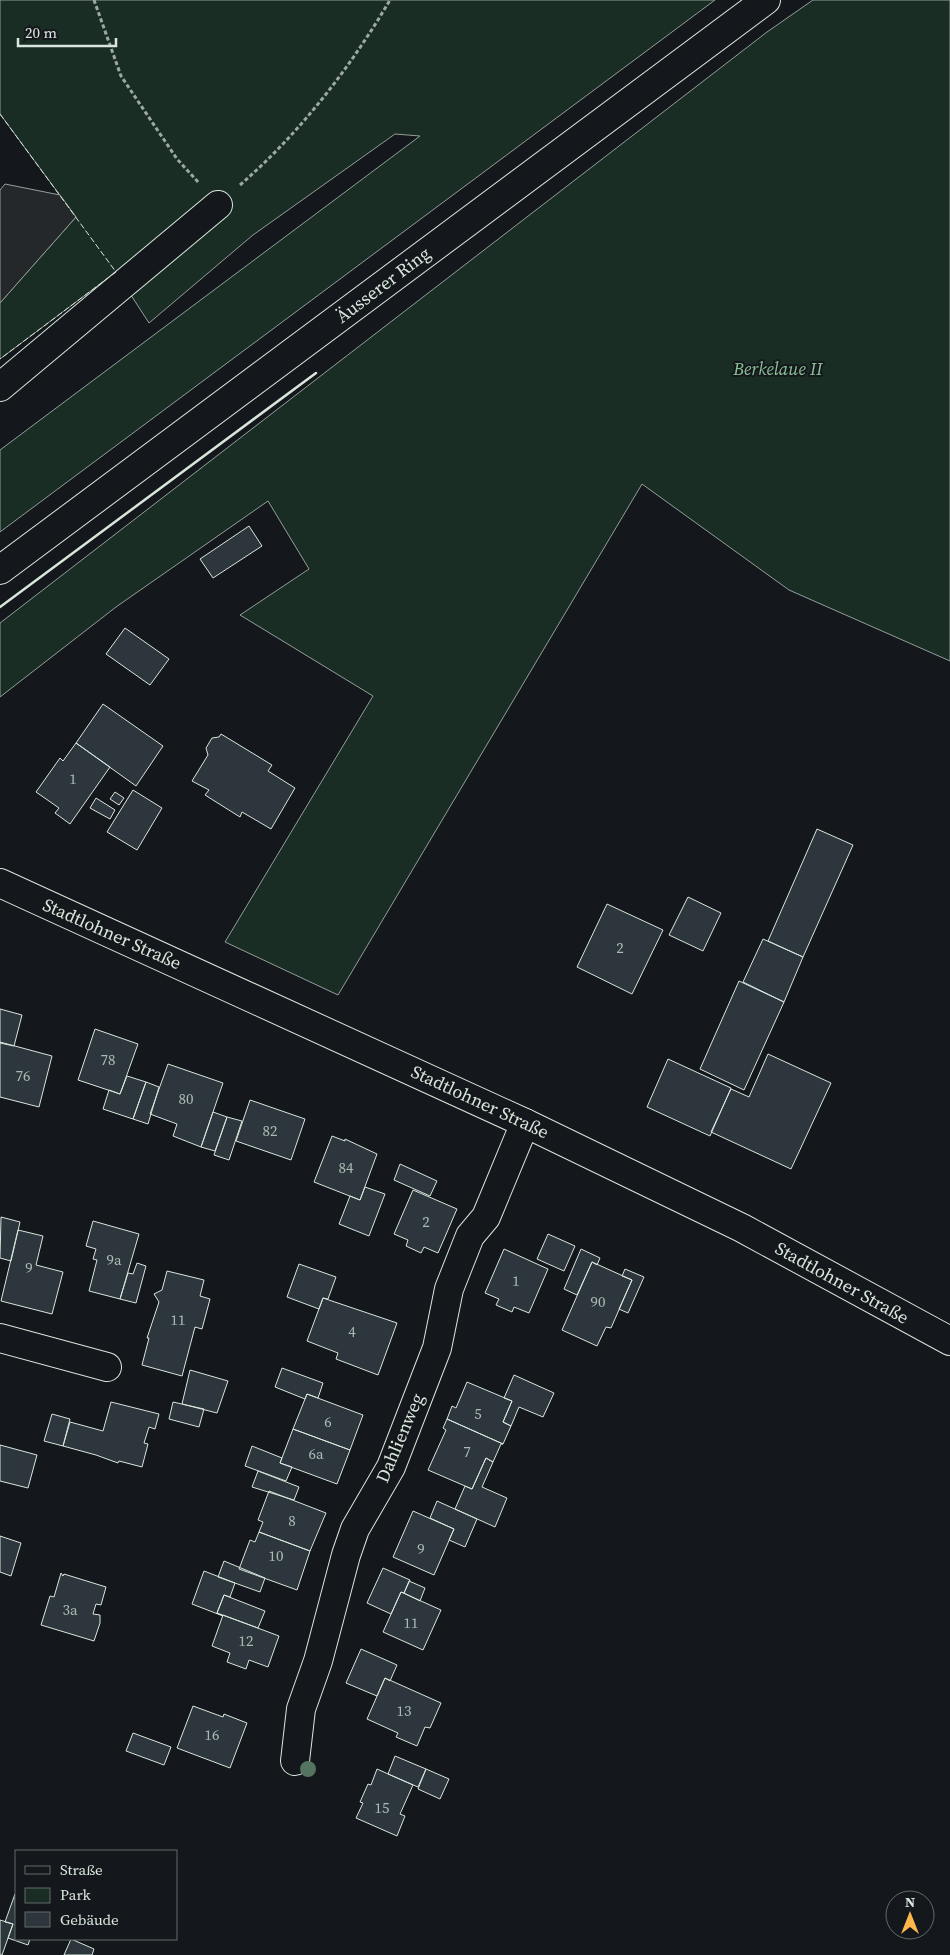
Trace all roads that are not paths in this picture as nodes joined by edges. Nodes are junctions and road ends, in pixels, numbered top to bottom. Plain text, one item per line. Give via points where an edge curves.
1 (766, 0) edge
2 (218, 205) road end
3 (0, 387) edge
4 (0, 570) edge
5 (0, 884) edge
6 (525, 1122) junction
7 (0, 1338) edge
8 (950, 1341) edge
9 (107, 1367) dead end
10 (295, 1761) dead end

1 - 4 street, Äusserer Ring
2 - 3 street
5 - 6 street, Stadtlohner Straße
6 - 8 street, Stadtlohner Straße via 742,1228
6 - 10 street, Dahlienweg via 486,1217 470,1236 449,1289 436,1348 390,1467 355,1529 301,1709
7 - 9 street

